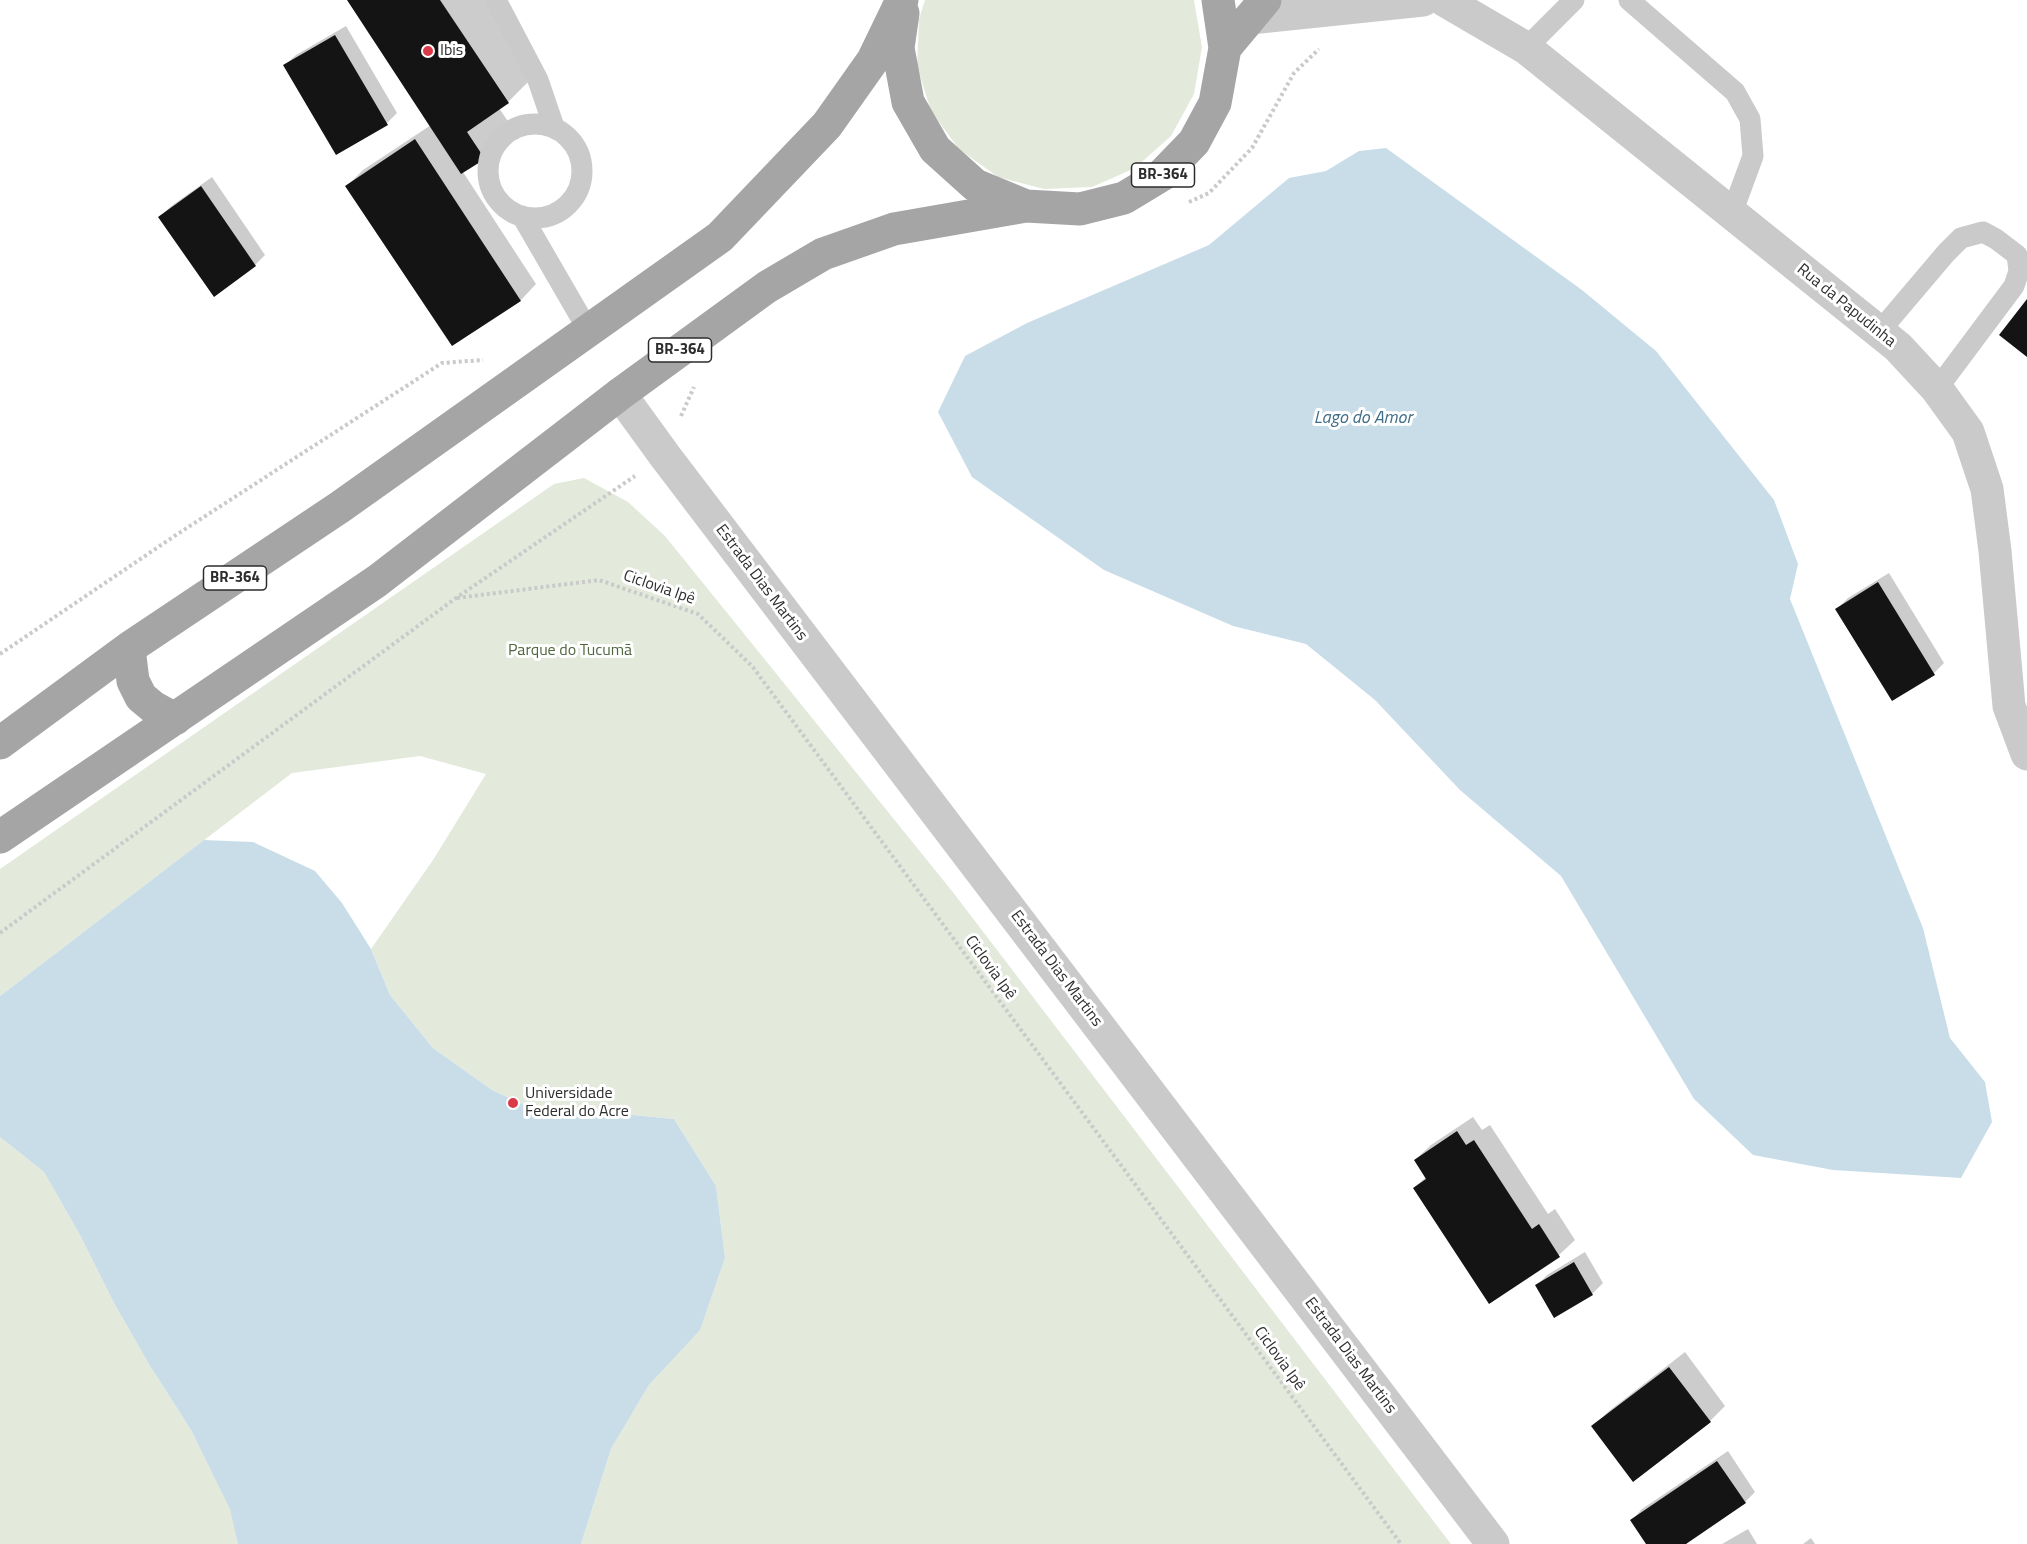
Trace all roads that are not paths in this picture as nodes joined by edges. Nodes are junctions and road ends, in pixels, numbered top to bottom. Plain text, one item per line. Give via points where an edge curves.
1 (495, 0) edge
2 (903, 0) edge
3 (1218, 0) edge
4 (1423, 0) edge
5 (1444, 0) edge
6 (1574, 0) edge
7 (1629, 0) edge
8 (1258, 9) edge
9 (1225, 48) junction
10 (1527, 48) junction
11 (554, 127) junction
12 (1026, 206) junction
13 (1732, 213) junction
14 (522, 216) junction
15 (588, 330) junction
16 (1879, 332) junction
17 (1937, 389) junction
18 (620, 393) junction
19 (129, 648) junction
20 (175, 719) junction
21 (0, 743) edge
22 (2027, 754) edge
23 (0, 837) edge
24 (1493, 1544) edge

1 - 11 lane via 538,80
2 - 12 main road, BR-364 via 898,48 908,102 935,149 975,185
2 - 15 main road, BR-364 via 873,60 827,124 783,173 720,237
3 - 9 main road, BR-364
4 - 8 street
5 - 10 street, Rua da Papudinha
6 - 10 lane
7 - 13 lane via 1735,92 1750,118 1753,156
8 - 9 main road, BR-364
9 - 12 main road, BR-364 via 1215,103 1194,142 1162,175 1124,198 1080,209
10 - 13 street, Rua da Papudinha
11 - 14 lane via 577,149 581,181 563,209 549,216
11 - 14 lane via 538,123 507,132 495,144 489,160 493,192 502,206
12 - 18 main road, BR-364 via 894,230 824,254 767,287
13 - 16 street, Rua da Papudinha
14 - 15 lane
15 - 19 main road, BR-364 via 340,507
16 - 17 street, Rua da Papudinha
16 - 17 lane via 1961,238 1983,232 2017,255 2019,271 2014,286
17 - 22 street, Rua da Papudinha via 1968,432 1987,489 2009,706
18 - 20 main road, BR-364 via 377,581
18 - 24 street, Estrada Dias Martins
19 - 20 main road via 133,681 141,697
19 - 21 main road, BR-364
20 - 23 main road, BR-364

